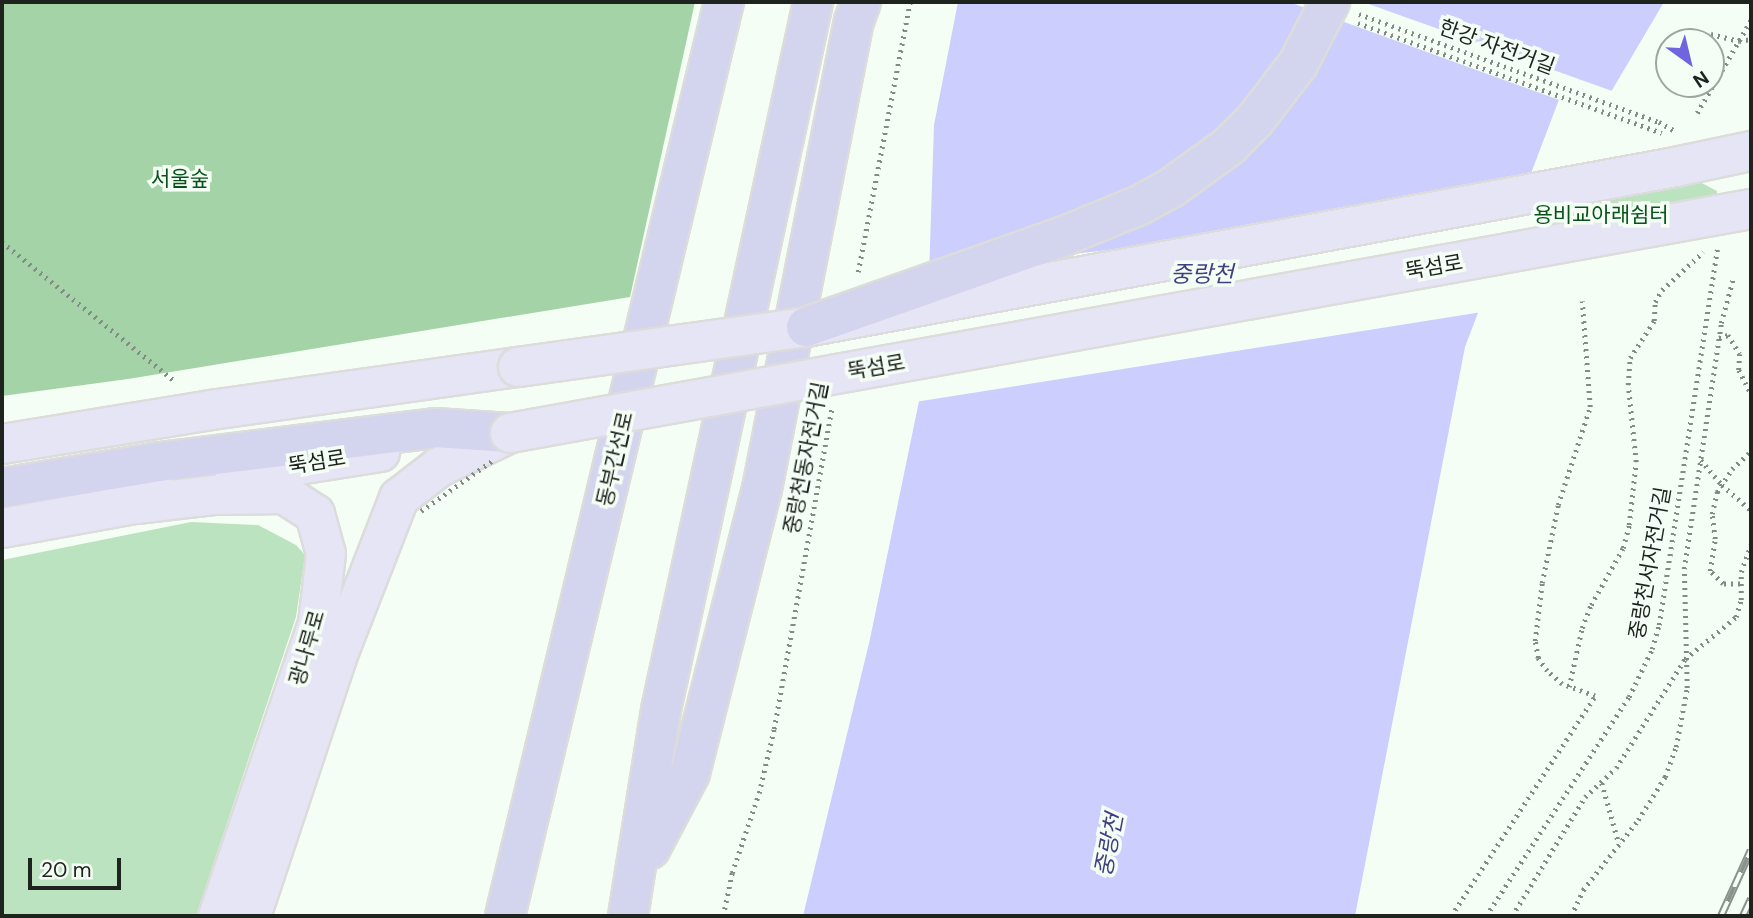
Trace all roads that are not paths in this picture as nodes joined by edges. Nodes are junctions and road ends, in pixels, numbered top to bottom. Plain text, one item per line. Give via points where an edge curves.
1 (724, 2) edge
2 (813, 2) edge
3 (858, 11) edge
4 (1342, 11) edge
5 (1751, 151) edge
6 (1751, 209) edge
7 (806, 327) junction
8 (510, 433) junction
9 (2, 444) edge
10 (2, 488) edge
11 (136, 504) junction
12 (2, 528) edge
13 (635, 878) junction
14 (218, 916) edge
15 (251, 916) edge
16 (505, 916) edge
17 (628, 916) edge

1 - 16 highway, 동부간선로
2 - 13 highway via 661,710
3 - 13 highway via 762,489 690,773
4 - 7 highway, bridge via 1255,120 1229,146 1171,188 1064,236
5 - 7 main road, bridge
6 - 8 main road, 뚝섬로, bridge
7 - 9 main road, bridge via 211,410
8 - 10 highway via 435,428 159,462
8 - 11 main road, 뚝섬로 via 214,479
8 - 15 main road, 광나루로 via 439,467 399,498 337,657
11 - 12 main road, 뚝섬로
11 - 14 main road, 광나루로 via 215,495 284,494 316,514 326,554 318,623
13 - 17 highway

